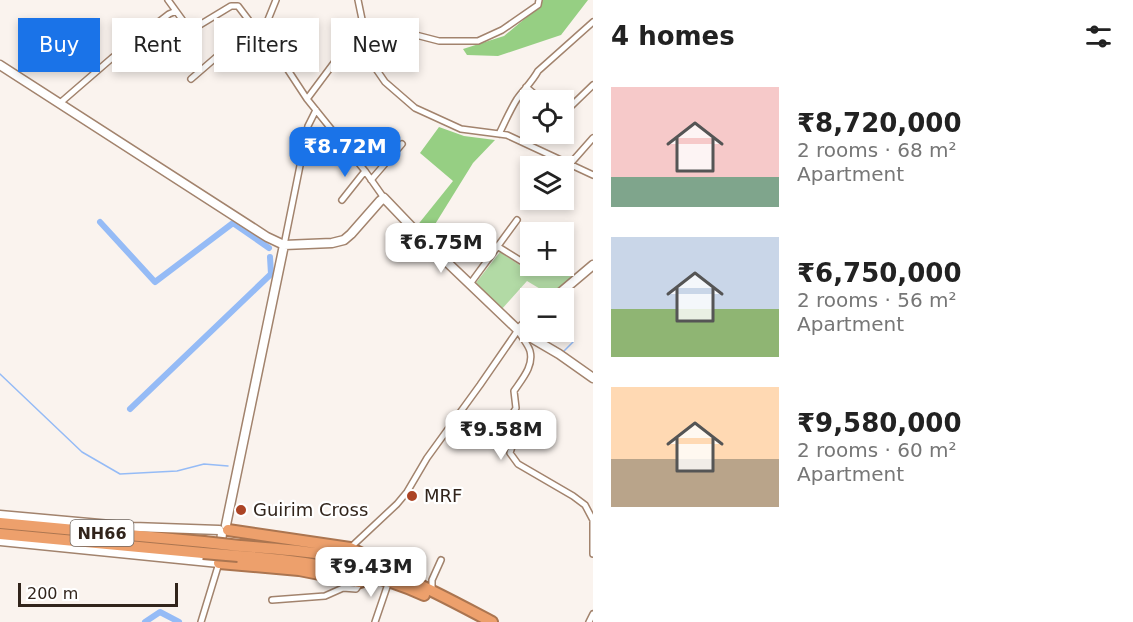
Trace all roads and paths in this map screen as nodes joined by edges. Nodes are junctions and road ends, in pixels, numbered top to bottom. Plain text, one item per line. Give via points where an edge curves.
1 (168, 0) edge
2 (276, 0) edge
3 (358, 0) edge
4 (539, 0) edge
5 (176, 11) junction
6 (249, 18) edge
7 (267, 18) edge
8 (362, 18) edge
9 (593, 22) edge
10 (419, 36) edge
11 (214, 58) edge
12 (0, 65) edge
13 (331, 67) edge
14 (288, 72) edge
15 (378, 72) edge
16 (191, 79) dead end
17 (593, 85) edge
18 (526, 87) junction
19 (530, 90) edge
20 (307, 99) junction
21 (60, 103) junction
22 (574, 103) edge
23 (316, 110) junction
24 (499, 134) junction
25 (593, 138) edge
26 (402, 144) dead end
27 (553, 156) edge
28 (574, 159) edge
29 (574, 166) edge
30 (365, 171) junction
31 (593, 175) edge
32 (371, 180) junction
33 (384, 198) junction
34 (342, 200) dead end
35 (518, 220) dead end
36 (284, 245) junction
37 (497, 246) junction
38 (520, 260) edge
39 (593, 265) edge
40 (470, 284) junction
41 (566, 288) edge
42 (518, 330) junction
43 (593, 378) edge
44 (0, 515) edge
45 (0, 523) edge
46 (224, 530) junction
47 (0, 534) edge
48 (0, 540) edge
49 (204, 548) junction
50 (350, 548) junction
51 (239, 551) junction
52 (593, 554) edge
53 (441, 560) dead end
54 (219, 563) junction
55 (390, 577) junction
56 (373, 578) junction
57 (362, 582) junction
58 (432, 592) junction
59 (272, 600) dead end
60 (593, 614) edge
61 (201, 622) edge
62 (375, 622) edge
63 (477, 622) edge
64 (492, 622) edge
65 (589, 622) edge

1 - 5 street
2 - 7 street
3 - 8 street
4 - 10 street via 538,5 502,30 478,41 439,41
5 - 6 street via 189,29 231,6 238,6
5 - 21 street
9 - 18 street via 538,71
11 - 16 street
12 - 21 street
13 - 20 street
14 - 20 street
15 - 24 street via 414,108 461,129
17 - 22 street
18 - 19 street
18 - 24 street
20 - 23 street
21 - 36 street
23 - 30 street
23 - 36 street via 308,126
24 - 27 street
25 - 28 street
26 - 32 street
29 - 31 street
30 - 32 street
30 - 34 street
32 - 33 street
33 - 36 street via 344,240
33 - 40 street
35 - 37 street
36 - 46 street
37 - 38 street
37 - 40 street
39 - 41 street
40 - 42 street
42 - 43 street
42 - 50 street via 407,492
42 - 52 street via 530,350 531,363 514,391 516,408 505,426 515,437 510,453 518,464 585,505 593,520
44 - 46 street via 133,527
45 - 49 highway, NH66
46 - 50 highway
46 - 54 street
47 - 49 highway, NH66
48 - 54 street
49 - 51 highway, NH66, bridge
50 - 55 highway via 386,566
51 - 55 highway, NH66 via 303,551 355,561
51 - 56 highway, NH66
53 - 58 street via 432,580
54 - 57 highway via 299,570
54 - 61 street
55 - 56 highway, NH66
55 - 58 highway, NH66
55 - 62 street
55 - 63 highway, NH66
56 - 57 highway
57 - 59 street via 356,589 343,588 325,596
58 - 64 highway, NH66
60 - 65 street

